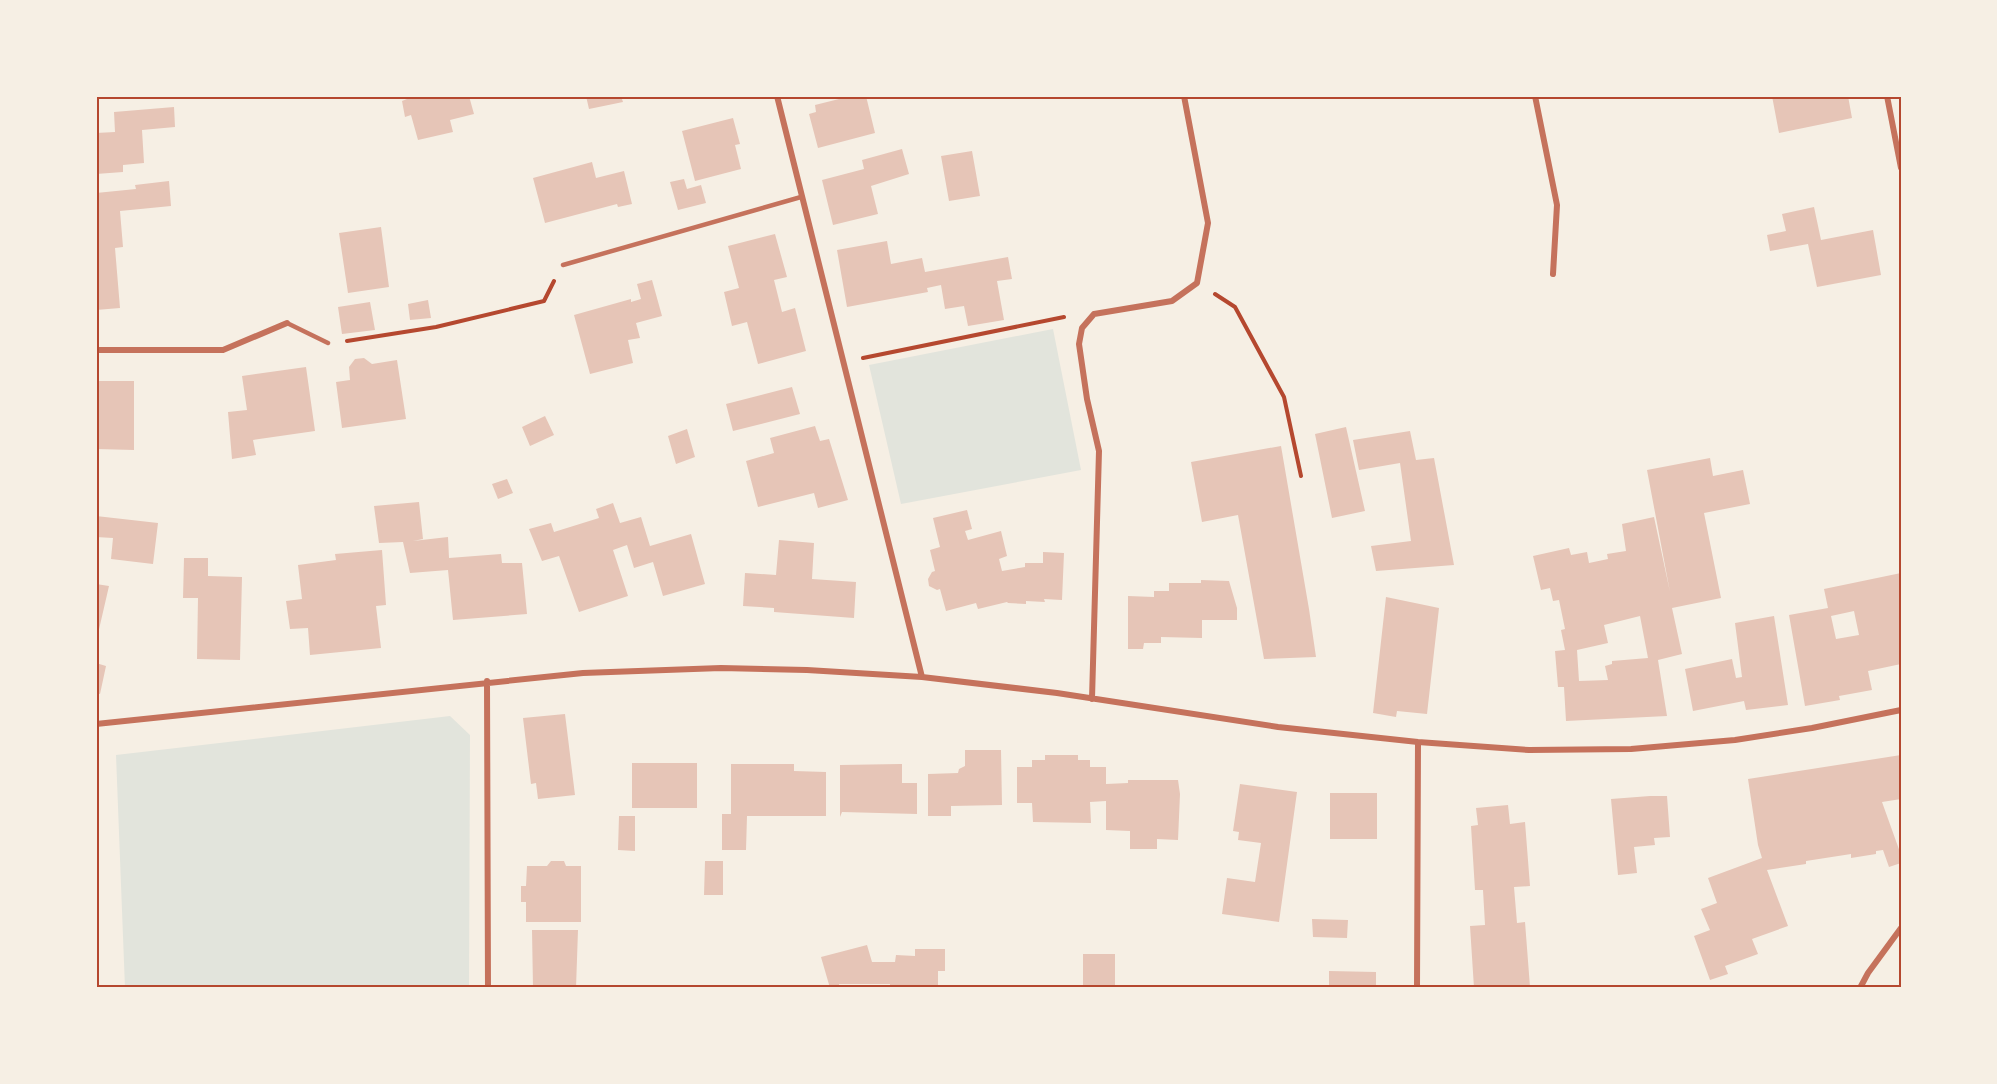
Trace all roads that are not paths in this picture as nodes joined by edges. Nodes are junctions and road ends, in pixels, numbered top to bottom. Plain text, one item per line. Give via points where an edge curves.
1 (777, 96) edge
2 (1184, 96) edge
3 (1535, 96) edge
4 (1887, 96) edge
5 (1901, 168) edge
6 (801, 197) junction
7 (563, 265) road end
8 (1553, 274) dead end
9 (287, 322) joint
10 (328, 344) road end
11 (96, 350) edge
12 (922, 677) junction
13 (487, 681) junction
14 (1092, 699) junction
15 (1901, 710) edge
16 (96, 724) edge
17 (1418, 742) junction
18 (1901, 928) edge
19 (488, 988) edge
20 (1417, 988) edge
21 (1860, 988) edge

1 - 6 street
2 - 14 street via 1208,224 1197,283 1172,301 1094,314 1082,328 1079,344 1099,451
3 - 8 street via 1557,205
4 - 5 street
6 - 7 lane
6 - 12 street
9 - 10 lane
9 - 11 street via 223,350
12 - 13 street via 721,668
12 - 14 street
13 - 16 street
13 - 19 street
14 - 17 street via 1278,727
15 - 17 street via 1735,740 1631,748 1528,750
17 - 20 street
18 - 21 street

